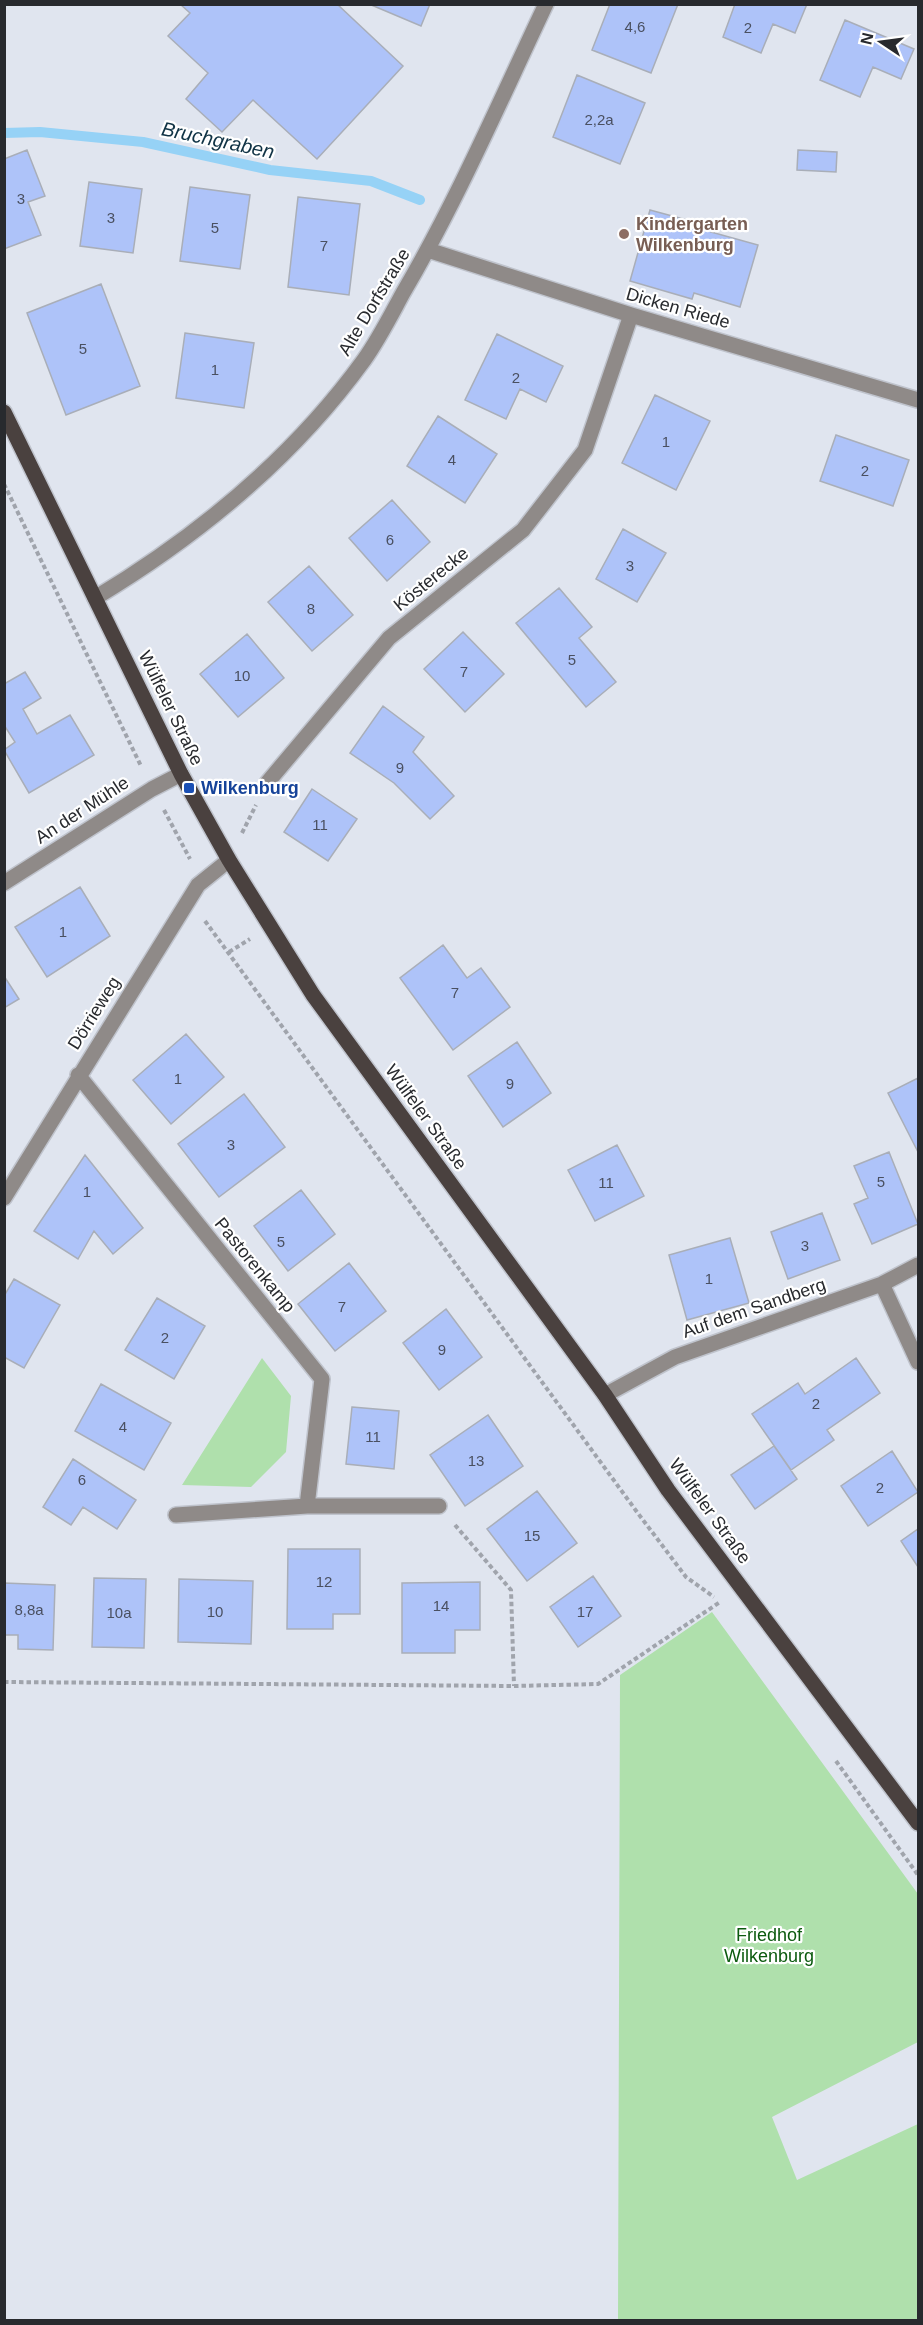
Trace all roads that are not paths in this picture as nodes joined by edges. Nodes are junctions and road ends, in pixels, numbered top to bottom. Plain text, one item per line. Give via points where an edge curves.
1 (546, 4) edge
2 (428, 250) junction
3 (631, 315) junction
4 (918, 400) edge
5 (4, 412) edge
6 (95, 598) junction
7 (181, 774) junction
8 (267, 783) road end
9 (229, 860) junction
10 (4, 882) edge
11 (78, 1075) junction
12 (4, 1198) edge
13 (918, 1265) edge
14 (882, 1284) junction
15 (918, 1362) edge
16 (605, 1395) junction
17 (307, 1506) junction
18 (439, 1506) road end
19 (176, 1515) dead end
20 (918, 1823) edge

1 - 2 street, Alte Dorfstraße
2 - 3 street, Dicken Riede
2 - 6 street, Alte Dorfstraße via 365,359 300,438 200,527 154,562
3 - 4 street, Dicken Riede
3 - 8 street, Kösterecke via 585,450 523,530 389,638
5 - 6 main road, Wülfeler Straße
6 - 7 main road, Wülfeler Straße
7 - 9 main road, Wülfeler Straße
7 - 10 street, An der Mühle
9 - 11 street, Dörrieweg via 198,885
9 - 16 main road, Wülfeler Straße via 313,995
11 - 12 street, Dörrieweg
11 - 17 street, Pastorenkamp via 322,1379
13 - 14 street, Auf dem Sandberg
14 - 15 street
14 - 16 street, Auf dem Sandberg via 675,1357
16 - 20 main road, Wülfeler Straße via 668,1490
17 - 18 street
17 - 19 street

